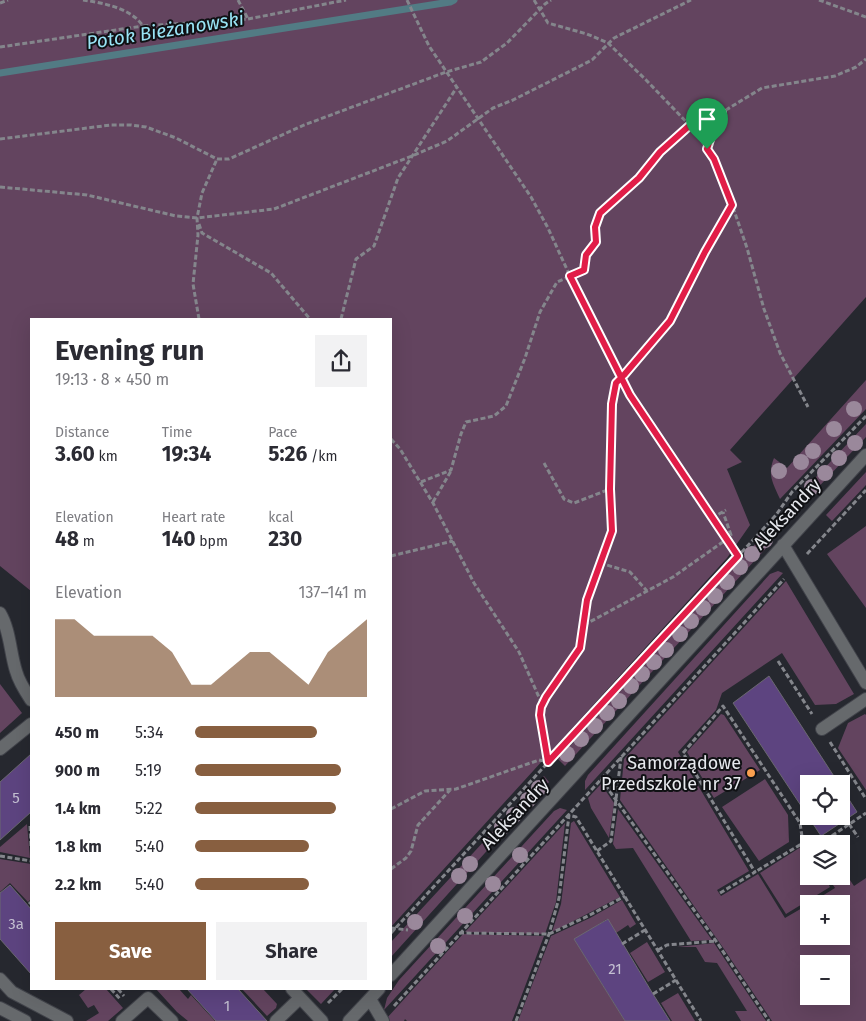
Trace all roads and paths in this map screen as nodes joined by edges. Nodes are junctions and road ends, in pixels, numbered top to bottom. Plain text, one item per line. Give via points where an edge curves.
1 (8, 0) edge
2 (83, 0) edge
3 (238, 0) edge
4 (346, 0) edge
5 (407, 0) edge
6 (534, 0) edge
7 (551, 0) edge
8 (692, 0) edge
9 (819, 0) edge
10 (324, 2) edge
11 (0, 3) edge
12 (539, 10) junction
13 (866, 17) edge
14 (248, 19) junction
15 (143, 26) junction
16 (608, 43) junction
17 (0, 47) edge
18 (866, 60) edge
19 (446, 72) junction
20 (457, 87) junction
21 (722, 113) junction
22 (477, 118) junction
23 (689, 126) junction
24 (0, 139) edge
25 (707, 149) junction
26 (412, 156) junction
27 (216, 159) junction
28 (0, 188) edge
29 (732, 205) junction
30 (197, 218) junction
31 (570, 276) junction
32 (199, 318) edge
33 (309, 318) edge
34 (341, 318) edge
35 (621, 377) junction
36 (808, 407) dead end
37 (866, 416) edge
38 (392, 440) edge
39 (866, 455) edge
40 (544, 463) dead end
41 (451, 470) junction
42 (420, 482) junction
43 (610, 489) junction
44 (866, 490) edge
45 (433, 503) junction
46 (712, 518) junction
47 (727, 540) junction
48 (453, 541) junction
49 (783, 545) junction
50 (392, 556) edge
51 (738, 556) junction
52 (600, 563) junction
53 (796, 566) junction
54 (647, 591) junction
55 (0, 613) edge
56 (584, 625) junction
57 (778, 661) dead end
58 (866, 683) edge
59 (30, 698) edge
60 (866, 699) edge
61 (542, 704) junction
62 (30, 725) edge
63 (822, 729) junction
64 (0, 749) edge
65 (621, 756) junction
66 (548, 762) junction
67 (601, 779) junction
68 (450, 790) junction
69 (866, 799) edge
70 (617, 801) junction
71 (392, 808) edge
72 (866, 813) edge
73 (569, 815) junction
74 (850, 823) edge
75 (848, 825) edge
76 (850, 825) edge
77 (802, 835) edge
78 (833, 835) edge
79 (858, 837) dead end
80 (800, 845) edge
81 (597, 851) junction
82 (0, 856) edge
83 (30, 861) edge
84 (392, 868) edge
85 (755, 872) junction
86 (720, 893) dead end
87 (625, 896) junction
88 (645, 930) junction
89 (392, 932) edge
90 (460, 933) junction
91 (549, 934) junction
92 (716, 941) junction
93 (622, 944) dead end
94 (658, 950) junction
95 (392, 974) edge
96 (0, 979) edge
97 (676, 980) junction
98 (378, 990) edge
99 (296, 993) edge
100 (653, 994) dead end
101 (370, 999) junction
102 (0, 1008) edge
103 (382, 1020) edge
104 (25, 1021) edge
105 (67, 1021) edge
106 (122, 1021) edge
107 (172, 1021) edge
108 (276, 1021) edge
109 (322, 1021) edge
110 (349, 1021) edge
111 (516, 1021) edge
112 (701, 1021) edge
113 (769, 1021) edge

1 - 11 path
2 - 15 path via 104,3 137,17
3 - 14 path
4 - 10 path
5 - 19 path via 428,46
6 - 12 path
7 - 12 path
8 - 16 path
9 - 13 path
10 - 14 path
12 - 16 path via 548,22
12 - 19 path via 507,43 481,62
14 - 15 path
15 - 17 path
16 - 22 path via 592,60
16 - 23 path
18 - 21 path via 856,68 835,76 762,88
19 - 20 path
19 - 27 path via 304,125 229,159
20 - 22 path
20 - 26 path
21 - 23 path
21 - 25 path
22 - 26 path via 447,141
22 - 31 path via 530,197
23 - 25 path
23 - 31 path via 600,213 595,227 596,242 586,255 584,270
24 - 27 path via 130,125 176,138
25 - 29 path
26 - 30 path via 274,209
26 - 34 path via 398,178 374,246 356,259
27 - 30 path via 202,193
28 - 30 path via 87,195
29 - 35 path via 670,321
29 - 36 path via 780,353
30 - 32 path via 193,284
30 - 33 path via 202,233 270,273
31 - 35 path
31 - 41 path via 558,282 540,312 506,406 494,416 466,422
35 - 43 path via 616,383 612,404
35 - 46 path
37 - 51 path via 792,492 776,515
38 - 42 path
39 - 49 street, Aleksandry
40 - 43 path via 564,499 574,503
41 - 42 path
41 - 45 path
42 - 45 path
43 - 52 path via 612,531
44 - 53 path
45 - 48 path
46 - 47 path
46 - 47 path via 725,511 731,534
47 - 51 path
47 - 54 path
48 - 50 path
48 - 61 path via 474,584 519,652
49 - 53 street
49 - 95 street, Aleksandry
51 - 66 path
52 - 54 path via 630,572
52 - 56 path via 587,600
53 - 58 street
53 - 65 path
54 - 56 path
55 - 59 street via 16,672
56 - 61 path via 580,648
57 - 63 path
60 - 63 street
61 - 66 path via 540,715
62 - 64 street
63 - 69 path
65 - 67 path
65 - 70 path
66 - 68 path via 539,760
66 - 89 path
67 - 70 path
67 - 73 path
68 - 71 path via 425,791
68 - 84 path via 418,825 406,858
70 - 81 path via 611,841
70 - 92 path
72 - 74 path
73 - 81 path via 576,817
73 - 90 path
73 - 91 path via 559,898
75 - 78 path
76 - 79 path
77 - 85 path via 800,823 724,706 683,753
80 - 85 path
81 - 87 path
82 - 83 path
85 - 86 path
87 - 88 path
87 - 91 path
88 - 93 path
88 - 94 path
90 - 91 path
90 - 103 path
91 - 111 path
92 - 94 path via 667,945
92 - 113 path
94 - 97 path
96 - 105 street via 12,992
97 - 100 path
97 - 112 path
98 - 101 street
99 - 108 street
99 - 109 street
101 - 103 street
101 - 110 street
102 - 104 street
106 - 107 street via 148,998

